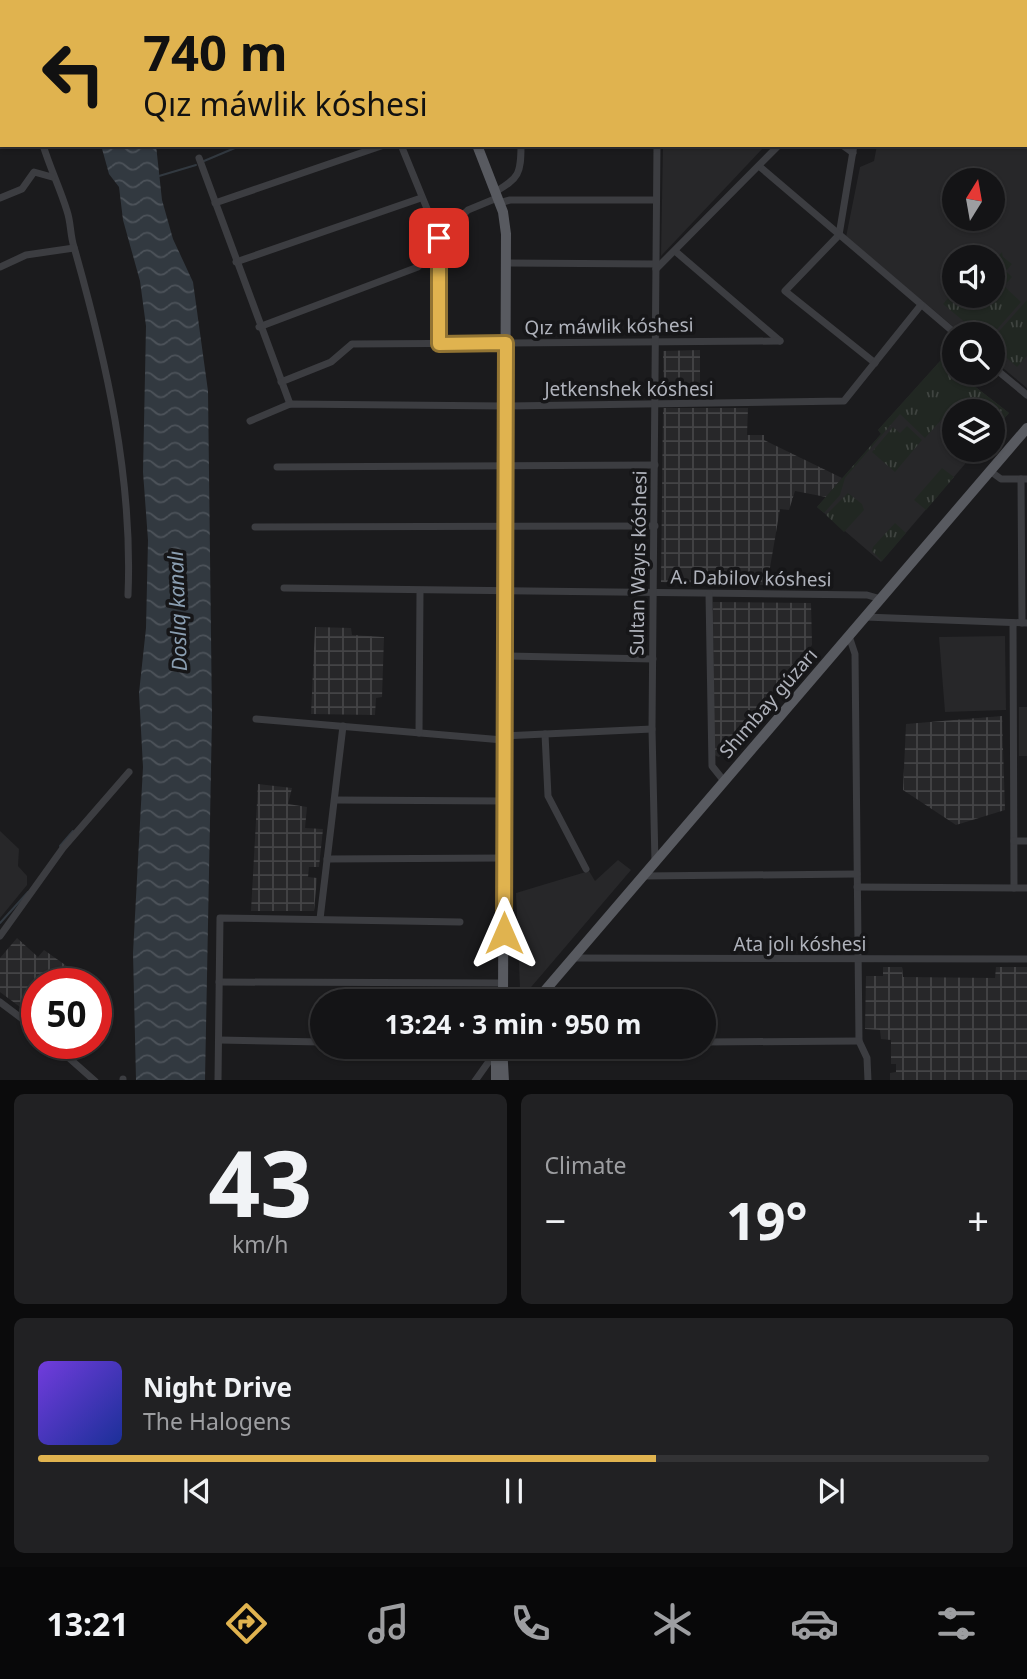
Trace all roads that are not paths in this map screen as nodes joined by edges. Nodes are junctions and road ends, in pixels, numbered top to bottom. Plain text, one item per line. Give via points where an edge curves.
1 (44, 147) edge
2 (378, 147) edge
3 (402, 147) edge
4 (478, 147) edge
5 (521, 147) edge
6 (657, 147) edge
7 (777, 147) edge
8 (853, 149) edge
9 (199, 158) dead end
10 (759, 166) junction
11 (52, 177) junction
12 (0, 198) edge
13 (421, 198) junction
14 (497, 198) junction
15 (656, 200) junction
16 (215, 203) junction
17 (839, 235) junction
18 (439, 241) junction
19 (74, 248) junction
20 (676, 251) junction
21 (236, 262) junction
22 (506, 263) junction
23 (656, 266) junction
24 (0, 267) edge
25 (921, 304) junction
26 (942, 322) edge
27 (259, 327) junction
28 (656, 341) junction
29 (506, 343) junction
30 (439, 344) junction
31 (875, 363) junction
32 (1005, 377) edge
33 (281, 382) junction
34 (1027, 395) edge
35 (290, 404) junction
36 (655, 404) junction
37 (505, 406) junction
38 (250, 421) dead end
39 (1027, 428) edge
40 (655, 465) junction
41 (505, 466) junction
42 (277, 467) dead end
43 (990, 471) junction
44 (1024, 479) edge
45 (655, 526) junction
46 (255, 527) dead end
47 (505, 528) junction
48 (1024, 550) edge
49 (284, 588) dead end
50 (420, 592) junction
51 (504, 592) junction
52 (654, 593) junction
53 (709, 594) junction
54 (128, 595) dead end
55 (881, 599) junction
56 (865, 617) junction
57 (1013, 623) junction
58 (1025, 623) edge
59 (849, 636) junction
60 (503, 656) junction
61 (653, 659) junction
62 (256, 719) dead end
63 (343, 726) junction
64 (652, 729) junction
65 (419, 733) junction
66 (545, 734) junction
67 (503, 738) junction
68 (129, 772) dead end
69 (724, 781) junction
70 (335, 800) junction
71 (504, 801) junction
72 (1014, 841) junction
73 (1027, 841) edge
74 (503, 858) junction
75 (327, 859) junction
76 (654, 863) junction
77 (586, 869) dead end
78 (857, 874) junction
79 (643, 876) junction
80 (857, 887) junction
81 (1014, 888) junction
82 (1027, 888) edge
83 (320, 919) junction
84 (460, 922) dead end
85 (0, 936) edge
86 (572, 958) junction
87 (1027, 959) edge
88 (858, 960) junction
89 (219, 982) junction
90 (504, 984) junction
91 (504, 989) edge
92 (546, 989) edge
93 (0, 1002) edge
94 (21, 1018) edge
95 (219, 1040) junction
96 (859, 1041) junction
97 (310, 1042) edge
98 (716, 1042) edge
99 (71, 1059) edge
100 (491, 1059) edge
101 (496, 1059) edge
102 (502, 1059) edge
103 (95, 1080) edge
104 (218, 1080) edge
105 (475, 1080) edge
106 (496, 1080) edge
107 (504, 1080) edge
108 (868, 1080) edge

1 - 11 street
2 - 16 street
3 - 13 street
4 - 14 main road
5 - 14 street via 516,179
6 - 15 street, Sultan Wayıs kóshesi
7 - 10 street
8 - 17 street
9 - 16 street
10 - 17 street
10 - 20 street
11 - 12 street via 34,172 22,189
11 - 19 street via 68,212
13 - 18 street
13 - 21 street
14 - 15 street
14 - 18 street via 468,210
14 - 22 main road via 506,234
15 - 23 street, Sultan Wayıs kóshesi
16 - 21 street
17 - 25 street
17 - 31 street via 785,290
18 - 27 street via 418,267
18 - 30 street
19 - 24 street via 26,255
19 - 54 street via 94,312 112,405 128,514
20 - 23 street
20 - 28 street, Qız máwlik kóshesi via 780,341
21 - 27 street
22 - 23 street
22 - 29 main road
23 - 28 street, Sultan Wayıs kóshesi
25 - 26 street
25 - 31 street
27 - 33 street
28 - 29 street, Qız máwlik kóshesi
28 - 36 street, Sultan Wayıs kóshesi
29 - 30 street, Qız máwlik kóshesi
29 - 37 main road
30 - 33 street, Qız máwlik kóshesi via 352,344 331,362
31 - 36 street, Jetkenshek kóshesi via 844,401
32 - 34 street
33 - 35 street
35 - 37 street, Jetkenshek kóshesi
35 - 38 street, Jetkenshek kóshesi
36 - 37 street, Jetkenshek kóshesi
36 - 40 street, Sultan Wayıs kóshesi
37 - 41 main road
39 - 43 main road, Shımbay gúzarı
40 - 41 street
40 - 45 street, Sultan Wayıs kóshesi
41 - 42 street
41 - 47 main road
43 - 44 street via 1001,479
43 - 55 main road, Shımbay gúzarı
44 - 48 street
45 - 47 street
45 - 52 street, Sultan Wayıs kóshesi
46 - 47 street
47 - 51 main road
48 - 58 street
49 - 50 street, A. Dabilov kóshesi
50 - 51 street, A. Dabilov kóshesi
50 - 65 street
51 - 52 street, A. Dabilov kóshesi
51 - 60 main road
52 - 53 street, A. Dabilov kóshesi
52 - 61 street, Sultan Wayıs kóshesi
53 - 55 street, A. Dabilov kóshesi
53 - 69 street via 712,766
55 - 56 main road, Shımbay gúzarı
56 - 57 street
56 - 59 main road, Shımbay gúzarı
57 - 58 street
57 - 72 street
59 - 69 main road, Shımbay gúzarı
59 - 78 street via 855,654
60 - 61 street
60 - 67 main road
61 - 64 street, Sultan Wayıs kóshesi
62 - 63 street
63 - 65 street
63 - 70 street
64 - 66 street
64 - 76 street, Sultan Wayıs kóshesi
65 - 67 street
66 - 67 street
66 - 77 street via 548,796
67 - 71 main road
68 - 85 street via 71,838
69 - 76 main road, Shımbay gúzarı
70 - 71 street
70 - 75 street
71 - 74 main road
72 - 73 street
72 - 81 street
74 - 75 street
74 - 90 main road
75 - 83 street
76 - 79 main road, Shımbay gúzarı
78 - 79 street
78 - 80 street
79 - 86 main road, Shımbay gúzarı
80 - 81 street
80 - 88 street
81 - 82 street
83 - 84 street
83 - 89 street via 219,918
86 - 88 street, Ata jolı kóshesi
86 - 92 main road, Shımbay gúzarı
87 - 88 street, Ata jolı kóshesi
88 - 96 street
89 - 90 street
89 - 95 street
90 - 91 main road
93 - 94 street
95 - 97 street
95 - 104 street
96 - 98 street
96 - 108 street via 867,1058
99 - 103 street
100 - 105 street
101 - 106 main road
102 - 107 main road

